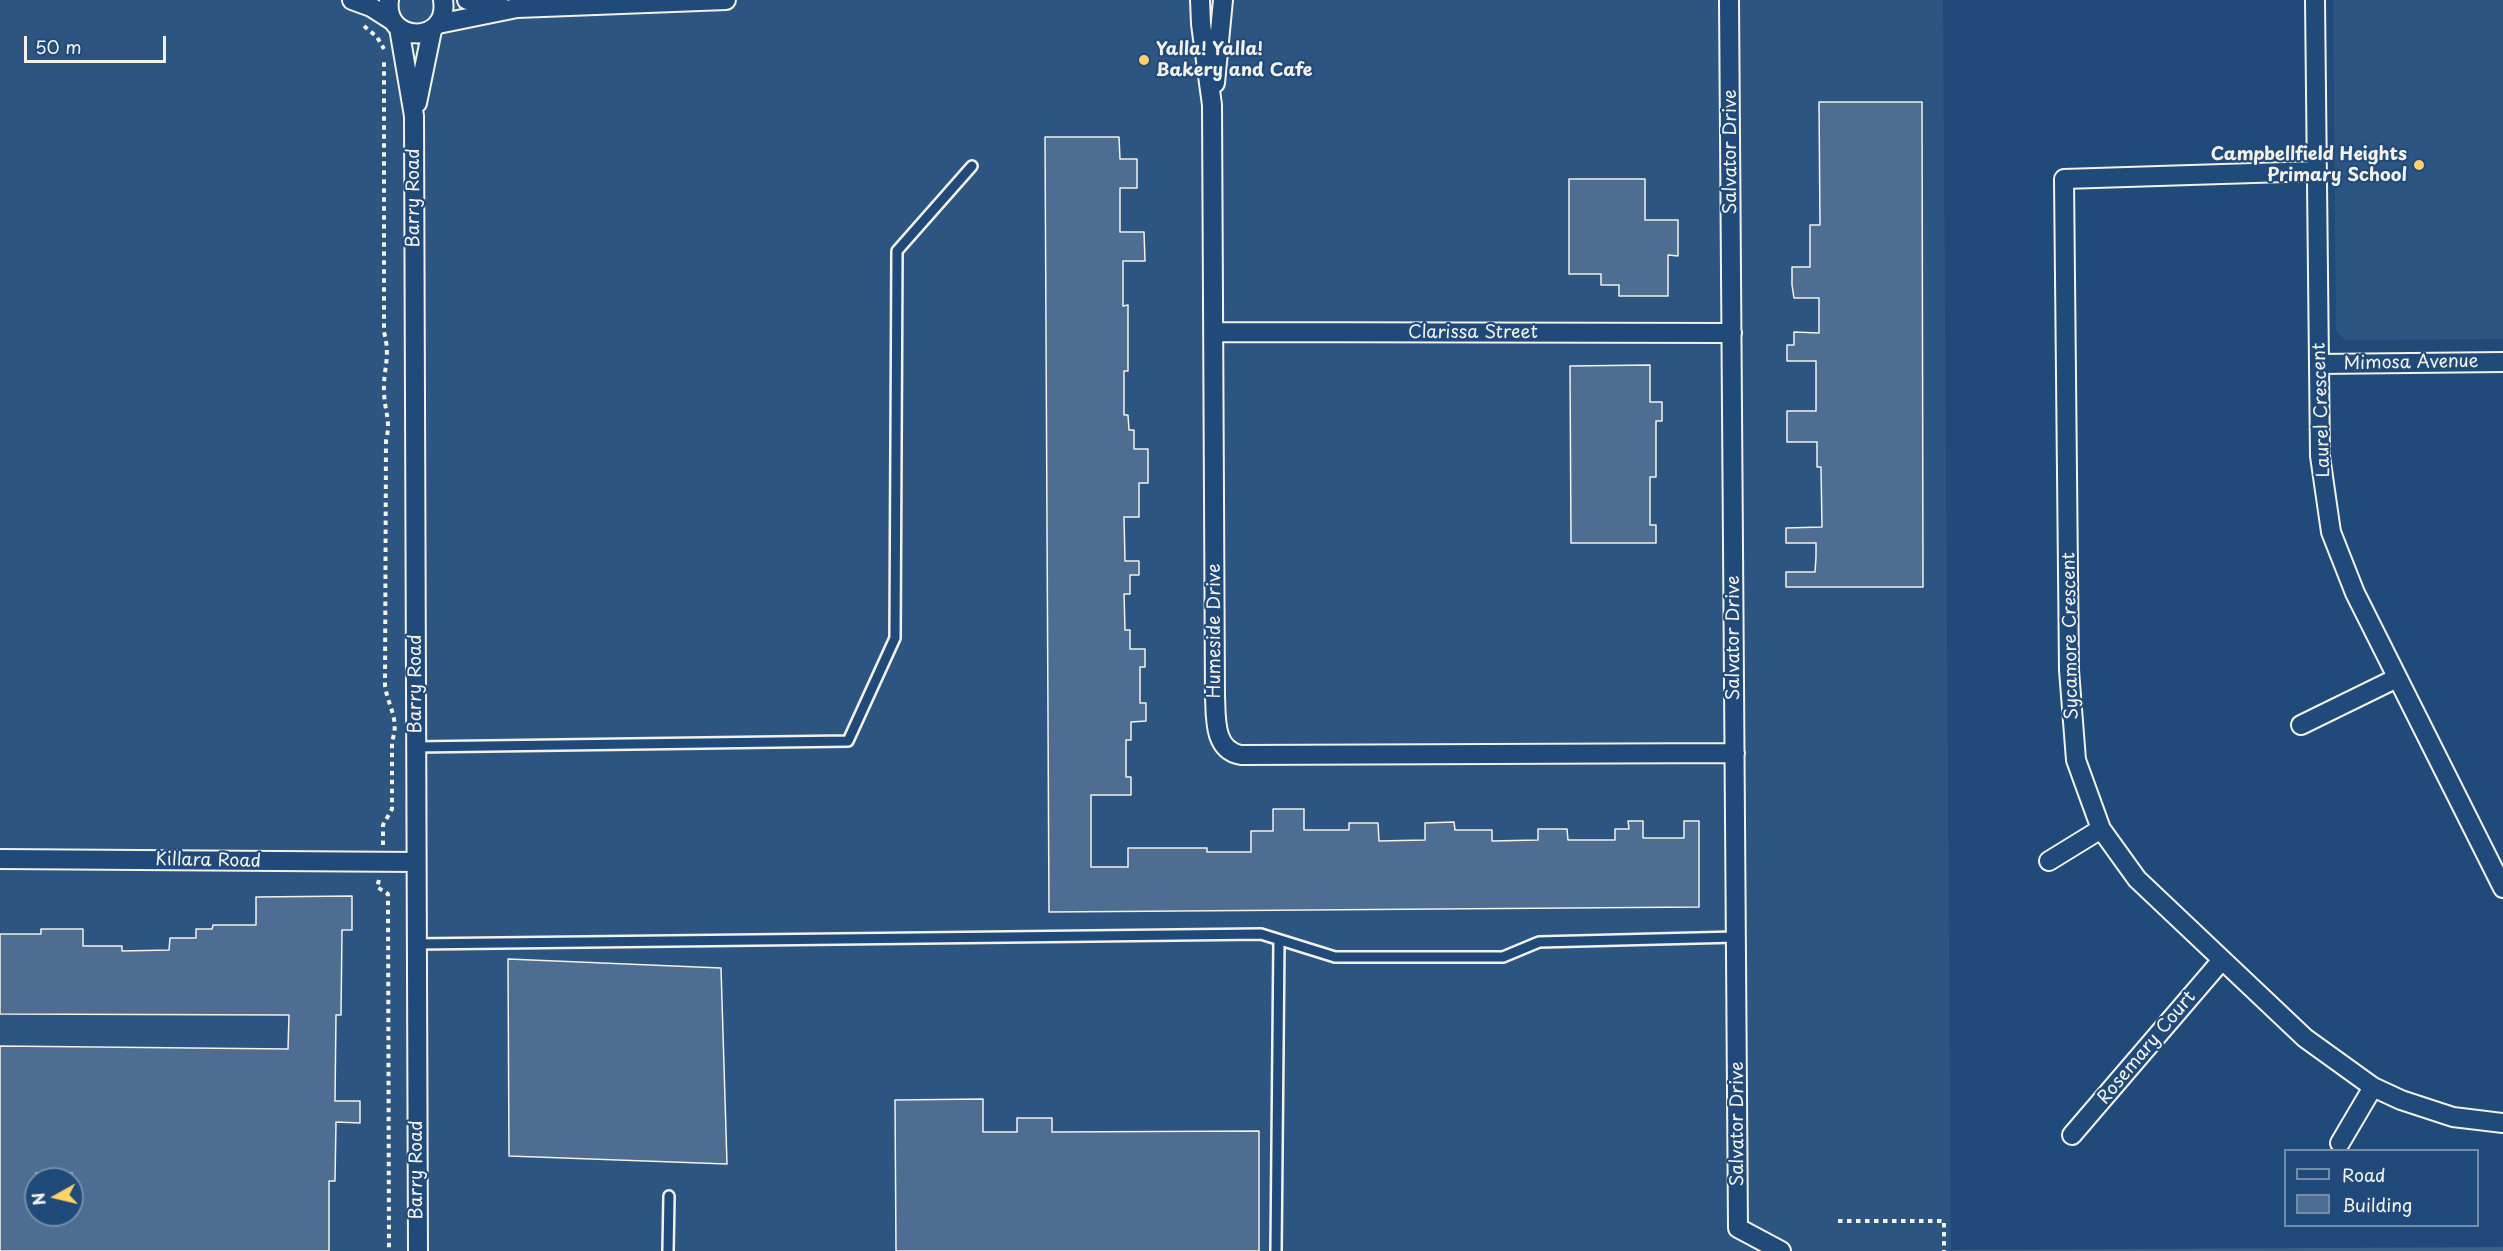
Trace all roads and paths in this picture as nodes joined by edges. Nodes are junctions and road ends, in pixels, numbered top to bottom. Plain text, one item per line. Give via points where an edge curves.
1 (352, 0) edge
2 (389, 0) edge
3 (443, 0) edge
4 (467, 0) edge
5 (726, 0) edge
6 (1200, 0) edge
7 (1224, 0) edge
8 (1730, 0) edge
9 (2315, 0) edge
10 (371, 7) junction
11 (517, 8) junction
12 (396, 25) junction
13 (435, 27) junction
14 (1212, 105) junction
15 (414, 116) junction
16 (972, 166) dead end
17 (2317, 171) junction
18 (1214, 332) junction
19 (1732, 333) junction
20 (2503, 362) edge
21 (2319, 364) junction
22 (2397, 678) junction
23 (2301, 724) dead end
24 (416, 747) junction
25 (1735, 753) junction
26 (2101, 829) junction
27 (0, 859) edge
28 (2049, 861) dead end
29 (383, 862) junction
30 (416, 862) junction
31 (2503, 888) edge
32 (1736, 938) junction
33 (1279, 940) junction
34 (416, 944) junction
35 (2222, 960) junction
36 (2373, 1087) junction
37 (2503, 1123) edge
38 (2072, 1136) dead end
39 (2340, 1143) dead end
40 (669, 1196) dead end
41 (1838, 1221) dead end
42 (389, 1251) edge
43 (418, 1251) edge
44 (668, 1251) edge
45 (1276, 1251) edge
46 (1781, 1251) edge
47 (1944, 1251) edge

1 - 10 street
2 - 12 street, Barry Road
3 - 13 street, Barry Road via 444,8
4 - 11 street
5 - 11 street
6 - 14 street, Humeside Drive
7 - 14 street
8 - 19 street, Salvator Drive
9 - 17 street, Laurel Crescent
10 - 12 street
10 - 29 path via 363,25 377,37 384,51 384,332 389,357 384,369 384,396 390,425 386,441 385,686 387,700 394,709 395,733 392,809 383,825
11 - 13 street
12 - 13 street via 415,34
12 - 15 street, Barry Road
13 - 15 street, Barry Road
14 - 18 street, Humeside Drive
15 - 24 street, Barry Road
16 - 24 lane via 897,250 896,638 848,741
17 - 21 street, Laurel Crescent
17 - 26 street, Sycamore Crescent via 2064,179 2069,670 2076,760
18 - 19 street, Clarissa Street
18 - 25 street, Humeside Drive via 1215,695 1216,724 1224,748 1241,755
19 - 25 street, Salvator Drive
20 - 21 street, Mimosa Avenue
21 - 22 street, Laurel Crescent via 2320,456 2331,532 2355,593
22 - 23 street
22 - 31 street, Laurel Crescent
24 - 30 street, Barry Road
25 - 32 street, Salvator Drive
26 - 28 street
26 - 35 street, Sycamore Crescent via 2137,879
27 - 29 street, Killara Road
29 - 30 street, Killara Road
29 - 42 path via 377,887 388,894
30 - 34 street, Barry Road
32 - 33 lane via 1539,942 1503,957 1335,957
32 - 46 street, Salvator Drive via 1738,1228
33 - 34 lane via 1261,934
33 - 45 lane
34 - 43 street, Barry Road
35 - 36 street, Sycamore Crescent via 2305,1038
35 - 38 street, Rosemary Court
36 - 37 street, Sycamore Crescent via 2430,1111
36 - 39 street
40 - 44 lane
41 - 47 path via 1944,1221

